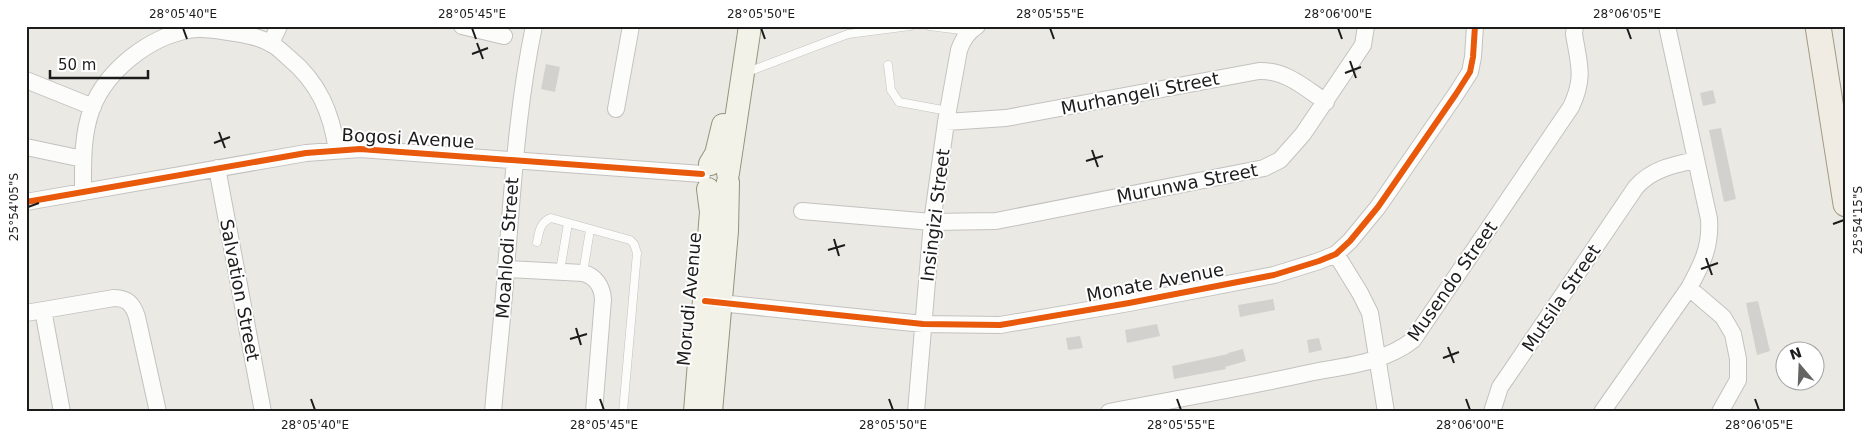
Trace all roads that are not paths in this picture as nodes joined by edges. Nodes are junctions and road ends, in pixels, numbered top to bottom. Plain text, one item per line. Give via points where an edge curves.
1 (279, 26) edge
2 (462, 26) edge
3 (534, 26) edge
4 (631, 26) edge
5 (746, 26) edge
6 (750, 26) edge
7 (910, 26) edge
8 (929, 26) edge
9 (1366, 26) edge
10 (1475, 26) edge
11 (1575, 26) edge
12 (1667, 26) edge
13 (1818, 26) edge
14 (189, 28) edge
15 (973, 29) edge
16 (504, 36) dead end
17 (271, 43) junction
18 (888, 65) dead end
19 (743, 73) junction
20 (26, 80) edge
21 (1326, 102) junction
22 (93, 107) junction
23 (616, 109) dead end
24 (947, 116) junction
25 (26, 147) edge
26 (337, 150) junction
27 (83, 159) junction
28 (514, 159) junction
29 (1696, 160) junction
30 (217, 168) junction
31 (715, 176) junction
32 (83, 191) junction
33 (26, 202) edge
34 (1846, 204) edge
35 (802, 211) dead end
36 (932, 222) junction
37 (568, 223) junction
38 (590, 230) junction
39 (537, 242) dead end
40 (1336, 254) junction
41 (506, 269) junction
42 (560, 271) junction
43 (583, 273) junction
44 (1689, 288) junction
45 (713, 302) junction
46 (43, 310) junction
47 (26, 313) edge
48 (923, 324) junction
49 (1377, 359) junction
50 (1156, 407) edge
51 (62, 412) edge
52 (158, 412) edge
53 (263, 412) edge
54 (493, 412) edge
55 (594, 412) edge
56 (623, 412) edge
57 (695, 412) edge
58 (711, 412) edge
59 (916, 412) edge
60 (1109, 412) edge
61 (1386, 412) edge
62 (1492, 412) edge
63 (1602, 412) edge
64 (1720, 412) edge

1 - 17 street
2 - 16 street
3 - 28 street, Moahlodi Street via 519,106
4 - 23 street
5 - 31 street via 716,154
6 - 19 street, Morudi Avenue
7 - 19 lane via 848,34
8 - 15 lane
9 - 21 street, Murunwa Street via 1363,45
10 - 40 street, Monate Avenue via 1470,72 1378,207
11 - 49 street, Musendo Street via 1580,82 1571,107 1420,331 1403,348
12 - 29 street
13 - 34 main road
14 - 17 street via 217,30
14 - 22 street via 142,50 125,63 110,79
15 - 24 street, Insingizi Street via 963,39 959,50
17 - 26 street via 300,67 322,97 330,114
18 - 24 lane via 891,90 899,102
19 - 31 street, Morudi Avenue
20 - 22 street
21 - 24 street, Murhangeli Street via 1287,76 1259,71 1006,118
21 - 36 street, Murunwa Street via 1289,152 1264,168 996,220
22 - 27 street via 84,139
24 - 36 street, Insingizi Street
25 - 27 street
26 - 28 street, Bogosi Avenue
26 - 30 street, Bogosi Avenue
27 - 32 street
28 - 31 street, Bogosi Avenue
28 - 41 street, Moahlodi Street
29 - 44 street via 1710,233 1703,260
29 - 62 street, Mutsila Street via 1657,171 1636,186 1507,376
30 - 32 street, Bogosi Avenue
30 - 53 street, Salvation Street
31 - 45 street, Morudi Avenue via 711,212
32 - 33 street, Bogosi Avenue
35 - 36 street, Murunwa Street
36 - 48 street, Insingizi Street
37 - 38 lane
37 - 39 lane via 551,218 545,220
37 - 42 lane
38 - 43 lane
38 - 56 lane via 630,240 637,253
40 - 48 street, Monate Avenue via 1274,274 1000,325
40 - 49 street via 1370,313
41 - 42 street
41 - 54 street, Moahlodi Street
42 - 43 street
43 - 55 street via 590,275 602,290
44 - 63 street
44 - 64 street via 1723,317 1733,334 1738,380
45 - 48 street, Monate Avenue
45 - 57 street, Morudi Avenue
45 - 58 street, Morudi Avenue
46 - 47 street
46 - 51 street
46 - 52 street via 114,298 132,304
48 - 59 street, Insingizi Street
49 - 50 street, Musendo Street
49 - 61 street
50 - 60 street, Musendo Street

